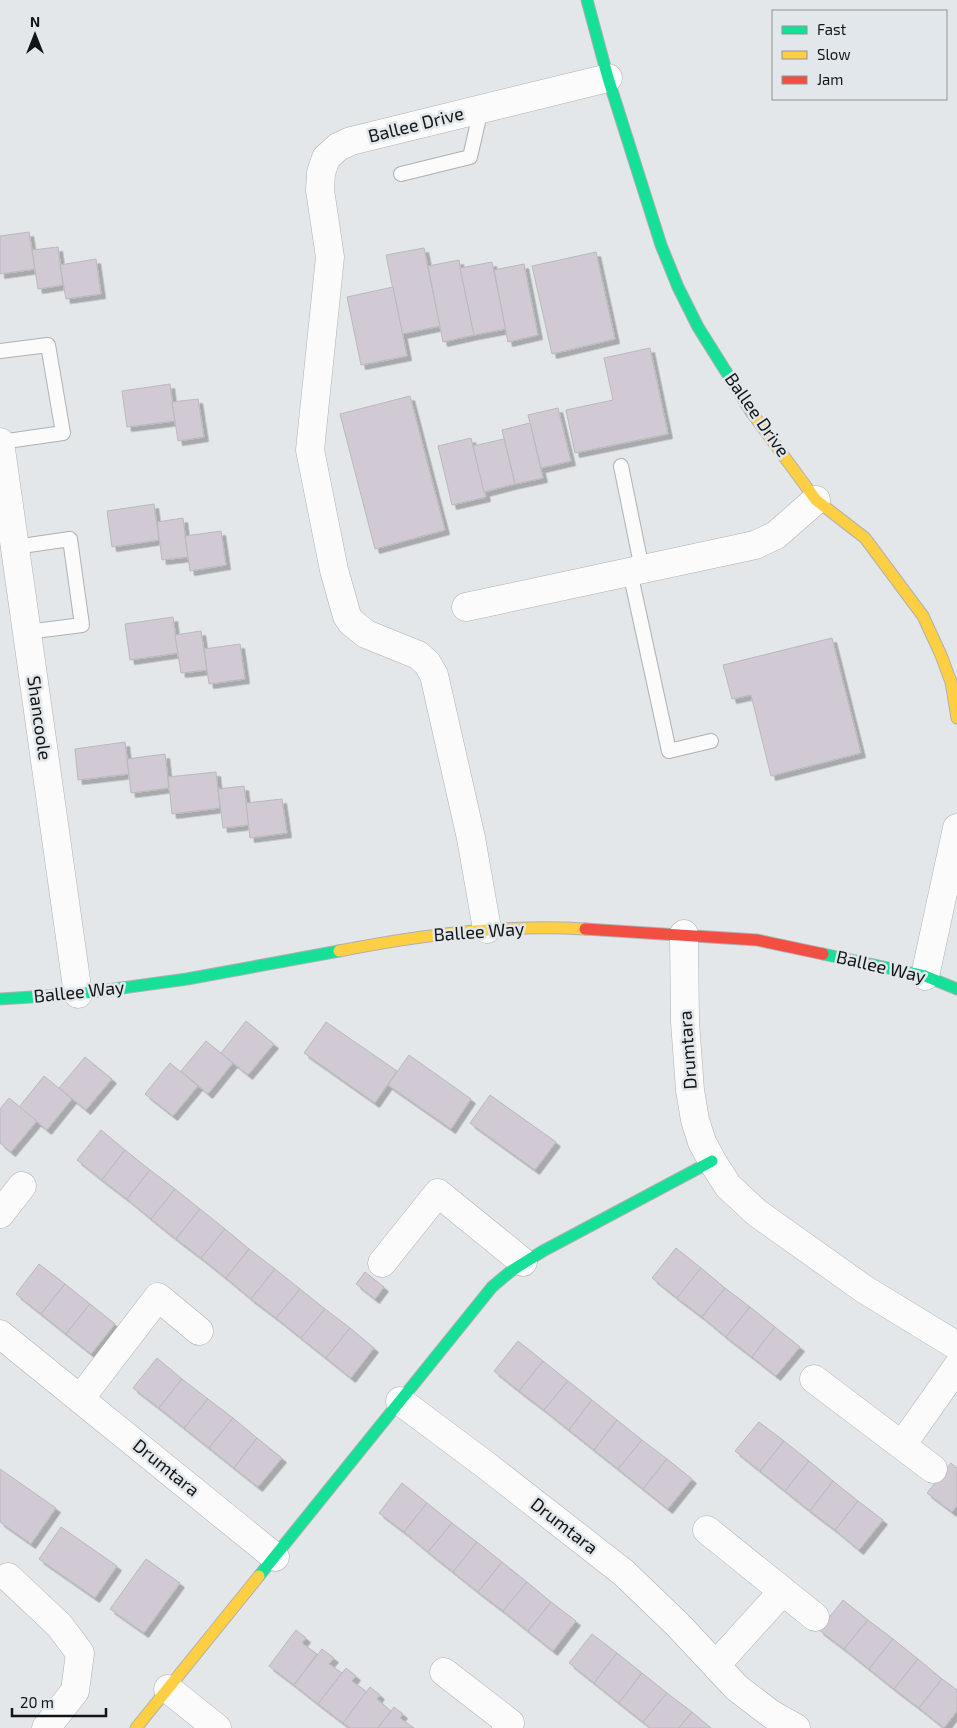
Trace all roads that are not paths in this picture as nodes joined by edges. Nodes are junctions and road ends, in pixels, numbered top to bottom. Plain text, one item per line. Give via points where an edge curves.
1 (587, 0) edge
2 (608, 78) junction
3 (481, 109) junction
4 (401, 174) dead end
5 (0, 351) edge
6 (0, 442) edge
7 (621, 466) dead end
8 (816, 500) junction
9 (15, 547) junction
10 (636, 570) junction
11 (466, 607) dead end
12 (27, 632) junction
13 (957, 718) edge
14 (711, 741) dead end
15 (957, 828) edge
16 (487, 929) junction
17 (684, 934) junction
18 (925, 976) junction
19 (957, 989) edge
20 (78, 994) junction
21 (0, 999) edge
22 (712, 1162) junction
23 (22, 1186) dead end
24 (0, 1214) edge
25 (523, 1262) junction
26 (382, 1263) dead end
27 (199, 1331) dead end
28 (0, 1334) edge
29 (957, 1346) edge
30 (957, 1367) edge
31 (814, 1379) dead end
32 (80, 1398) junction
33 (400, 1401) junction
34 (902, 1445) junction
35 (933, 1469) dead end
36 (706, 1530) dead end
37 (275, 1556) junction
38 (8, 1578) dead end
39 (782, 1592) junction
40 (815, 1617) dead end
41 (716, 1665) junction
42 (444, 1672) dead end
43 (168, 1690) junction
44 (511, 1726) edge
45 (46, 1728) edge
46 (136, 1728) edge
47 (217, 1728) edge
48 (796, 1728) edge

1 - 2 street, Ballee Drive
2 - 3 street, Ballee Drive
2 - 8 street, Ballee Drive via 661,245 678,287 698,327 751,411
3 - 4 lane via 470,157
3 - 16 street, Ballee Drive via 351,141 326,158 320,190 330,257 310,450 347,616 361,631 418,656 434,675 471,838
5 - 6 lane via 48,345 63,433
6 - 9 street, Shancoole
7 - 10 lane
8 - 10 street via 776,535 755,544
8 - 13 street, Ballee Drive via 865,538 923,616 942,656
9 - 12 street, Shancoole
9 - 12 lane via 70,539 82,625
10 - 11 street
10 - 14 lane via 669,751
12 - 20 street, Shancoole
15 - 18 street
16 - 17 street, Ballee Way via 570,928
16 - 20 street, Ballee Way via 407,938 187,979
17 - 18 street, Ballee Way via 757,940
17 - 22 street, Drumtara via 690,1090 695,1120
18 - 19 street, Ballee Way
20 - 21 street, Ballee Way
22 - 25 street
22 - 29 street, Drumtara via 728,1186 757,1213 864,1289
23 - 24 street
25 - 26 street via 438,1193
25 - 33 street via 492,1286
27 - 32 street via 158,1297
28 - 32 street, Drumtara
30 - 34 street
31 - 34 street
32 - 37 street, Drumtara
33 - 37 street
33 - 41 street, Drumtara via 624,1573
34 - 35 street
36 - 39 street
37 - 43 street
38 - 45 street via 59,1625 80,1653 75,1690
39 - 40 street
39 - 41 street
41 - 48 street, Drumtara via 750,1699
42 - 44 street
43 - 46 street
43 - 47 street

